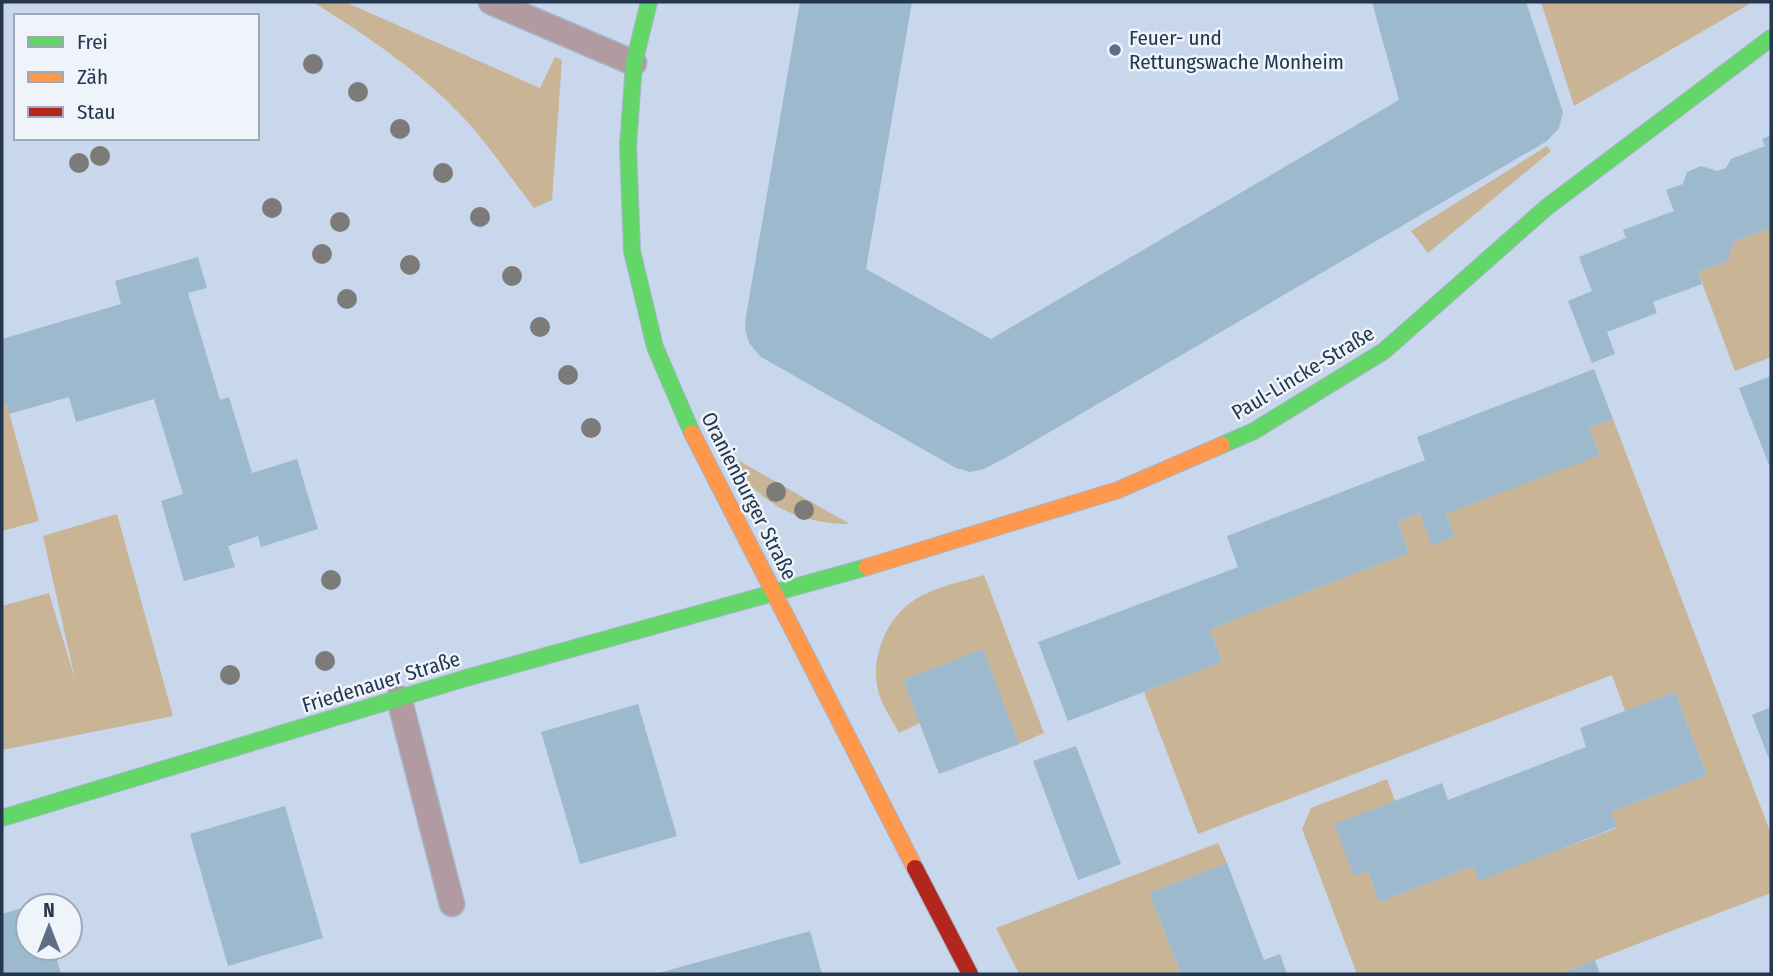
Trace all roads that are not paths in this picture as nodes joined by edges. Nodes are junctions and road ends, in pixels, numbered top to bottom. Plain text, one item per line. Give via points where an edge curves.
1 (491, 2) edge
2 (649, 2) edge
3 (1771, 38) edge
4 (634, 63) junction
5 (776, 594) junction
6 (399, 698) junction
7 (2, 818) edge
8 (452, 904) dead end
9 (970, 974) edge

1 - 4 lane
2 - 4 street, Oranienburger Straße
3 - 5 street, Paul-Lincke-Straße via 1547,207 1384,351 1254,431 1118,490
4 - 5 street, Oranienburger Straße via 628,146 632,251 655,347 695,441
5 - 6 street, Friedenauer Straße
5 - 9 street, Oranienburger Straße
6 - 7 street, Friedenauer Straße
6 - 8 lane

